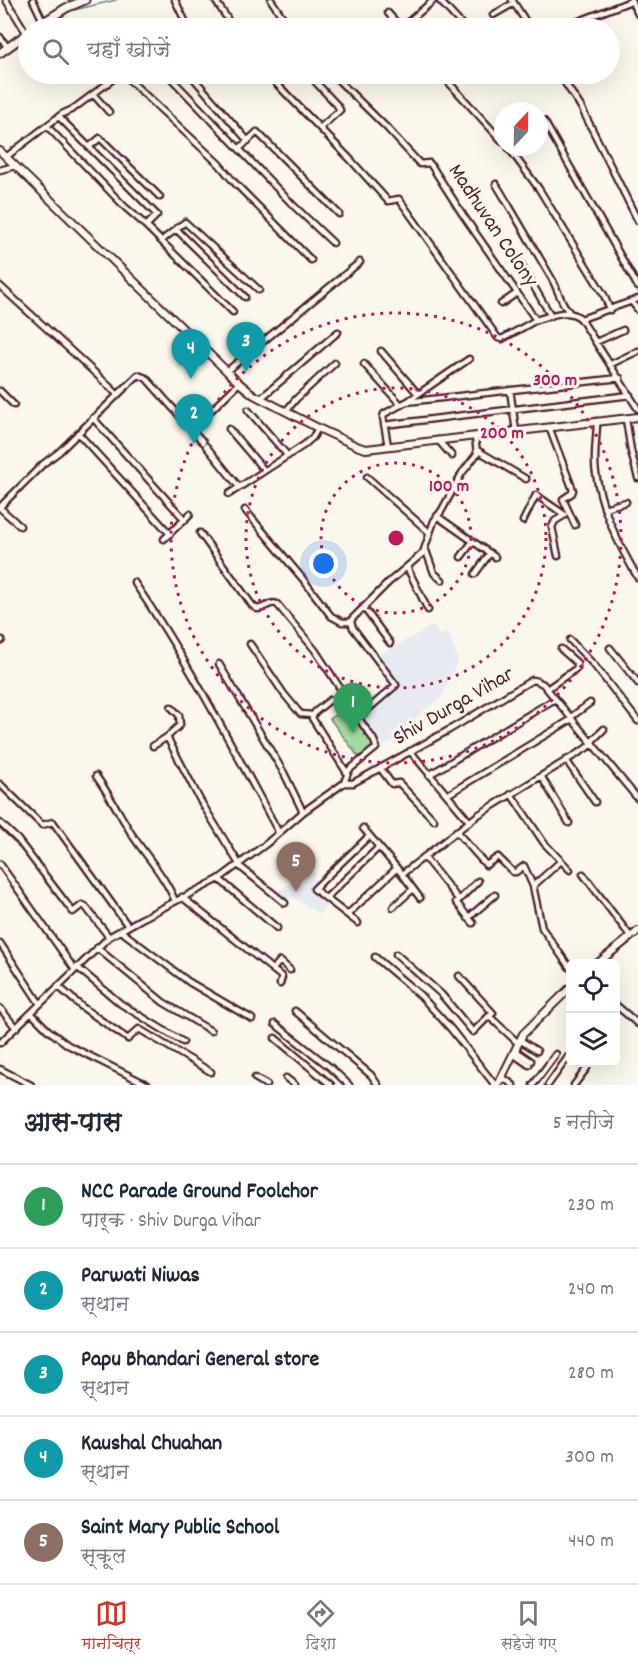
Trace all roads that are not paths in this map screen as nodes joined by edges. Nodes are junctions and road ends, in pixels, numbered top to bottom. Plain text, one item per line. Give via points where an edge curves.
1 (6, 0) edge
2 (33, 0) edge
3 (85, 0) edge
4 (175, 0) edge
5 (215, 0) edge
6 (271, 0) edge
7 (434, 0) edge
8 (439, 0) edge
9 (631, 0) edge
10 (513, 1) edge
11 (388, 13) dead end
12 (638, 14) edge
13 (494, 15) dead end
14 (18, 18) edge
15 (42, 18) edge
16 (48, 18) edge
17 (184, 18) edge
18 (227, 18) edge
19 (281, 18) edge
20 (392, 18) edge
21 (413, 18) edge
22 (456, 18) edge
23 (523, 18) edge
24 (586, 18) edge
25 (0, 37) edge
26 (18, 40) edge
27 (8, 48) junction
28 (0, 53) edge
29 (108, 84) edge
30 (133, 84) edge
31 (177, 84) edge
32 (199, 84) edge
33 (277, 84) edge
34 (317, 84) edge
35 (342, 84) edge
36 (450, 84) edge
37 (566, 84) edge
38 (93, 94) junction
39 (109, 112) dead end
40 (59, 117) junction
41 (47, 126) junction
42 (548, 128) edge
43 (320, 129) junction
44 (494, 132) edge
45 (248, 141) junction
46 (89, 147) junction
47 (240, 149) junction
48 (0, 151) edge
49 (515, 156) edge
50 (6, 157) junction
51 (15, 166) junction
52 (0, 170) edge
53 (496, 184) dead end
54 (160, 197) dead end
55 (339, 214) dead end
56 (638, 221) edge
57 (146, 226) junction
58 (176, 229) junction
59 (161, 241) junction
60 (333, 243) dead end
61 (516, 256) dead end
62 (311, 260) dead end
63 (360, 262) dead end
64 (0, 286) edge
65 (638, 287) edge
66 (259, 290) dead end
67 (517, 293) junction
68 (245, 297) dead end
69 (635, 301) edge
70 (501, 304) dead end
71 (610, 310) junction
72 (638, 310) edge
73 (232, 312) dead end
74 (569, 312) junction
75 (551, 316) junction
76 (581, 319) junction
77 (536, 320) junction
78 (623, 330) dead end
79 (338, 332) dead end
80 (596, 342) junction
81 (381, 351) dead end
82 (638, 351) edge
83 (469, 359) dead end
84 (335, 363) dead end
85 (364, 364) dead end
86 (611, 364) junction
87 (227, 371) junction
88 (620, 378) junction
89 (238, 383) junction
90 (510, 390) junction
91 (0, 391) edge
92 (117, 394) junction
93 (418, 394) junction
94 (630, 395) junction
95 (261, 399) junction
96 (403, 404) junction
97 (14, 405) dead end
98 (512, 408) junction
99 (638, 409) edge
100 (248, 410) dead end
101 (286, 411) junction
102 (638, 417) edge
103 (93, 418) junction
104 (626, 418) junction
105 (597, 421) junction
106 (384, 425) junction
107 (549, 427) junction
108 (192, 429) junction
109 (229, 429) dead end
110 (317, 430) junction
111 (516, 431) junction
112 (78, 433) junction
113 (475, 436) junction
114 (438, 440) junction
115 (387, 446) junction
116 (477, 450) junction
117 (288, 456) junction
118 (452, 456) dead end
119 (264, 470) junction
120 (368, 477) dead end
121 (526, 478) dead end
122 (638, 478) edge
123 (239, 487) junction
124 (229, 494) dead end
125 (626, 502) dead end
126 (0, 507) edge
127 (604, 508) junction
128 (245, 510) dead end
129 (567, 513) junction
130 (190, 514) dead end
131 (437, 516) junction
132 (185, 520) junction
133 (523, 521) dead end
134 (575, 525) dead end
135 (20, 526) dead end
136 (200, 533) dead end
137 (430, 533) junction
138 (170, 534) junction
139 (164, 539) dead end
140 (473, 541) junction
141 (425, 548) junction
142 (558, 556) dead end
143 (461, 557) dead end
144 (407, 567) junction
145 (475, 574) dead end
146 (638, 578) edge
147 (442, 580) dead end
148 (134, 582) dead end
149 (364, 608) junction
150 (428, 610) dead end
151 (351, 622) junction
152 (570, 640) dead end
153 (390, 643) dead end
154 (250, 644) dead end
155 (610, 648) dead end
156 (561, 649) dead end
157 (219, 664) dead end
158 (638, 682) edge
159 (547, 689) junction
160 (555, 699) junction
161 (330, 700) dead end
162 (590, 703) dead end
163 (171, 706) dead end
164 (312, 716) junction
165 (359, 717) junction
166 (572, 718) junction
167 (638, 721) edge
168 (604, 729) dead end
169 (168, 737) junction
170 (592, 743) junction
171 (153, 746) dead end
172 (410, 752) junction
173 (566, 760) junction
174 (380, 768) junction
175 (347, 773) junction
176 (429, 775) junction
177 (96, 776) dead end
178 (541, 776) junction
179 (344, 783) junction
180 (0, 784) edge
181 (511, 794) junction
182 (447, 795) junction
183 (638, 799) edge
184 (595, 802) dead end
185 (303, 812) junction
186 (434, 820) dead end
187 (469, 821) junction
188 (0, 823) edge
189 (569, 823) dead end
190 (363, 828) dead end
191 (456, 831) junction
192 (279, 833) junction
193 (369, 836) junction
194 (378, 848) junction
195 (424, 857) junction
196 (561, 861) junction
197 (0, 864) edge
198 (239, 865) junction
199 (397, 868) junction
200 (570, 870) dead end
201 (402, 874) junction
202 (583, 874) dead end
203 (219, 879) junction
204 (478, 881) dead end
205 (533, 886) junction
206 (413, 889) junction
207 (495, 895) dead end
208 (182, 897) junction
209 (326, 898) junction
210 (420, 898) dead end
211 (459, 900) junction
212 (175, 901) junction
213 (285, 903) dead end
214 (393, 907) dead end
215 (348, 914) junction
216 (468, 918) junction
217 (358, 923) dead end
218 (473, 923) dead end
219 (128, 926) junction
220 (277, 928) dead end
221 (121, 930) junction
222 (638, 931) edge
223 (109, 937) junction
224 (631, 937) junction
225 (0, 944) edge
226 (98, 948) junction
227 (396, 954) dead end
228 (375, 957) dead end
229 (603, 959) edge
230 (566, 962) edge
231 (76, 969) junction
232 (273, 969) junction
233 (290, 970) dead end
234 (459, 976) dead end
235 (280, 984) dead end
236 (58, 986) junction
237 (566, 992) edge
238 (40, 1004) junction
239 (0, 1008) edge
240 (620, 1009) edge
241 (295, 1011) dead end
242 (31, 1013) junction
243 (490, 1016) junction
244 (252, 1019) dead end
245 (276, 1024) dead end
246 (638, 1024) edge
247 (16, 1028) junction
248 (211, 1031) dead end
249 (275, 1038) dead end
250 (519, 1041) junction
251 (183, 1042) dead end
252 (0, 1043) edge
253 (514, 1052) junction
254 (537, 1052) dead end
255 (556, 1054) dead end
256 (566, 1060) edge
257 (530, 1063) dead end
258 (587, 1068) dead end
259 (0, 1069) edge
260 (211, 1072) dead end
261 (502, 1077) junction
262 (255, 1078) dead end
263 (286, 1078) dead end
264 (31, 1085) edge
265 (148, 1085) edge
266 (267, 1085) edge
267 (295, 1085) edge
268 (331, 1085) edge
269 (349, 1085) edge
270 (378, 1085) edge
271 (497, 1085) edge
272 (513, 1085) edge
273 (533, 1085) edge
274 (548, 1085) edge
275 (574, 1085) edge

1 - 14 street
2 - 15 street
3 - 16 main road
4 - 17 street
5 - 18 street
6 - 19 street
7 - 21 street
8 - 22 street
9 - 12 street
9 - 24 street
10 - 13 street
10 - 23 street
11 - 20 street
25 - 27 street
26 - 27 main road
27 - 28 main road
29 - 38 street
30 - 62 street via 219,164
31 - 47 street
32 - 45 street
33 - 43 street
34 - 43 street via 339,110
35 - 67 street, Madhuvan Colony via 420,164 431,165
36 - 44 street
37 - 56 street via 581,106
38 - 39 street
38 - 40 street
40 - 41 street
40 - 46 street
41 - 50 street
41 - 57 street
42 - 65 street
43 - 77 street via 388,201 399,199 498,338
45 - 47 street
45 - 55 street via 257,132
46 - 54 street via 100,138
46 - 57 street via 157,214
47 - 60 street
48 - 50 street
49 - 71 street via 539,189
50 - 51 street
51 - 52 street
51 - 87 street
53 - 74 street
57 - 59 street
58 - 59 street
58 - 66 street via 185,222
58 - 68 street
59 - 73 street
61 - 75 street
63 - 87 street
64 - 92 street
67 - 70 street
67 - 77 street, Madhuvan Colony
69 - 71 street
69 - 72 street
71 - 76 street
74 - 75 street, Madhuvan Colony
74 - 76 street
75 - 77 street, Madhuvan Colony
76 - 80 street
78 - 80 street
79 - 95 street
80 - 86 street
81 - 93 street
82 - 86 street
83 - 93 street
84 - 101 street
85 - 96 street
86 - 88 street
87 - 89 street
88 - 90 street
88 - 94 street
89 - 95 street
89 - 108 street
90 - 96 street
90 - 98 street
91 - 97 street
92 - 103 street
92 - 108 street via 138,375 142,376
93 - 96 street
94 - 98 street
94 - 99 street
95 - 101 street
96 - 106 street via 384,414
98 - 106 street
98 - 111 street
100 - 117 street
101 - 110 street
102 - 104 street
103 - 112 street
103 - 132 street
104 - 105 street
104 - 122 street
105 - 107 street
105 - 127 street via 595,471
106 - 115 street
107 - 111 street
107 - 129 street via 573,490 563,498
108 - 123 street
109 - 119 street
110 - 115 street via 366,449
110 - 117 street
111 - 113 street
112 - 126 street
112 - 138 street
113 - 114 street
113 - 116 street
114 - 115 street
114 - 118 street
116 - 121 street
116 - 131 street
117 - 119 street
119 - 123 street
120 - 137 street
123 - 124 street
125 - 127 street
126 - 135 street
127 - 146 street
128 - 151 street via 332,616
129 - 133 street via 536,495
129 - 134 street
129 - 142 street via 552,527
130 - 132 street
131 - 137 street
131 - 140 street
132 - 138 street
136 - 165 street via 252,605 261,609 269,603 277,604 315,650
137 - 141 street
138 - 139 street
140 - 143 street
140 - 145 street via 493,555
141 - 144 street
141 - 147 street via 434,573
144 - 149 street
144 - 150 street
148 - 192 street via 209,703
149 - 151 street
149 - 153 street
151 - 165 street via 396,685
152 - 167 street
154 - 164 street via 298,711
155 - 158 street
156 - 159 street via 577,663 577,668
157 - 185 street
159 - 160 street, Shiv Durga Vihar
159 - 172 street, Shiv Durga Vihar via 532,680
160 - 166 street, Shiv Durga Vihar
160 - 176 street
161 - 164 street
162 - 166 street
163 - 169 street via 181,720 178,729
164 - 175 street
165 - 175 street via 377,746
166 - 170 street, Shiv Durga Vihar
166 - 182 street
168 - 170 street
169 - 171 street
169 - 198 street
170 - 173 street
170 - 183 street, Shiv Durga Vihar
172 - 174 street, Shiv Durga Vihar
172 - 176 street
173 - 178 street
173 - 184 street
174 - 179 street, Shiv Durga Vihar via 353,783
174 - 186 street via 392,784 399,783
175 - 179 street
176 - 182 street
177 - 212 street
178 - 181 street
178 - 189 street
179 - 185 street, Shiv Durga Vihar
180 - 219 street via 42,825 53,822
181 - 187 street
181 - 196 street
182 - 187 street
185 - 192 street, Shiv Durga Vihar
187 - 191 street
188 - 223 street via 74,912 85,906
190 - 193 street
191 - 195 street
191 - 205 street via 486,865 498,857 513,872 525,867
192 - 198 street, Shiv Durga Vihar
193 - 194 street
193 - 209 street via 314,889
194 - 199 street
194 - 209 street
195 - 201 street
195 - 211 street
196 - 200 street
196 - 205 street
197 - 231 street
198 - 203 street, Shiv Durga Vihar
198 - 213 street
199 - 201 street
199 - 215 street
201 - 206 street
202 - 224 street
203 - 208 street, Shiv Durga Vihar
203 - 220 street
204 - 211 street
205 - 230 street via 542,928
206 - 210 street
206 - 214 street
207 - 216 street
208 - 212 street, Shiv Durga Vihar
208 - 232 street
209 - 215 street
211 - 216 street via 456,902
212 - 219 street, Shiv Durga Vihar
215 - 217 street
216 - 218 street
219 - 221 street, Shiv Durga Vihar
221 - 223 street, Shiv Durga Vihar
221 - 244 street via 189,982
222 - 224 street
223 - 226 street, Shiv Durga Vihar
224 - 229 street
225 - 238 street
226 - 231 street, Shiv Durga Vihar
226 - 248 street via 163,1002
227 - 243 street via 441,993 473,1032
228 - 271 street via 420,995
231 - 236 street, Shiv Durga Vihar
231 - 251 street via 121,1004
232 - 233 street via 280,961
232 - 235 street via 282,977
234 - 243 street via 494,1012
236 - 238 street, Shiv Durga Vihar
236 - 260 street via 128,1039 139,1029
237 - 250 street
238 - 242 street, Shiv Durga Vihar
239 - 247 street
240 - 246 street
241 - 270 street
242 - 247 street, Shiv Durga Vihar
242 - 265 street via 68,1045
243 - 250 street
245 - 269 street
247 - 252 street, Shiv Durga Vihar
249 - 268 street
250 - 253 street
250 - 254 street
253 - 257 street
253 - 261 street
255 - 273 street
256 - 274 street
258 - 275 street
259 - 264 street
261 - 271 street
261 - 272 street
262 - 266 street
263 - 267 street

